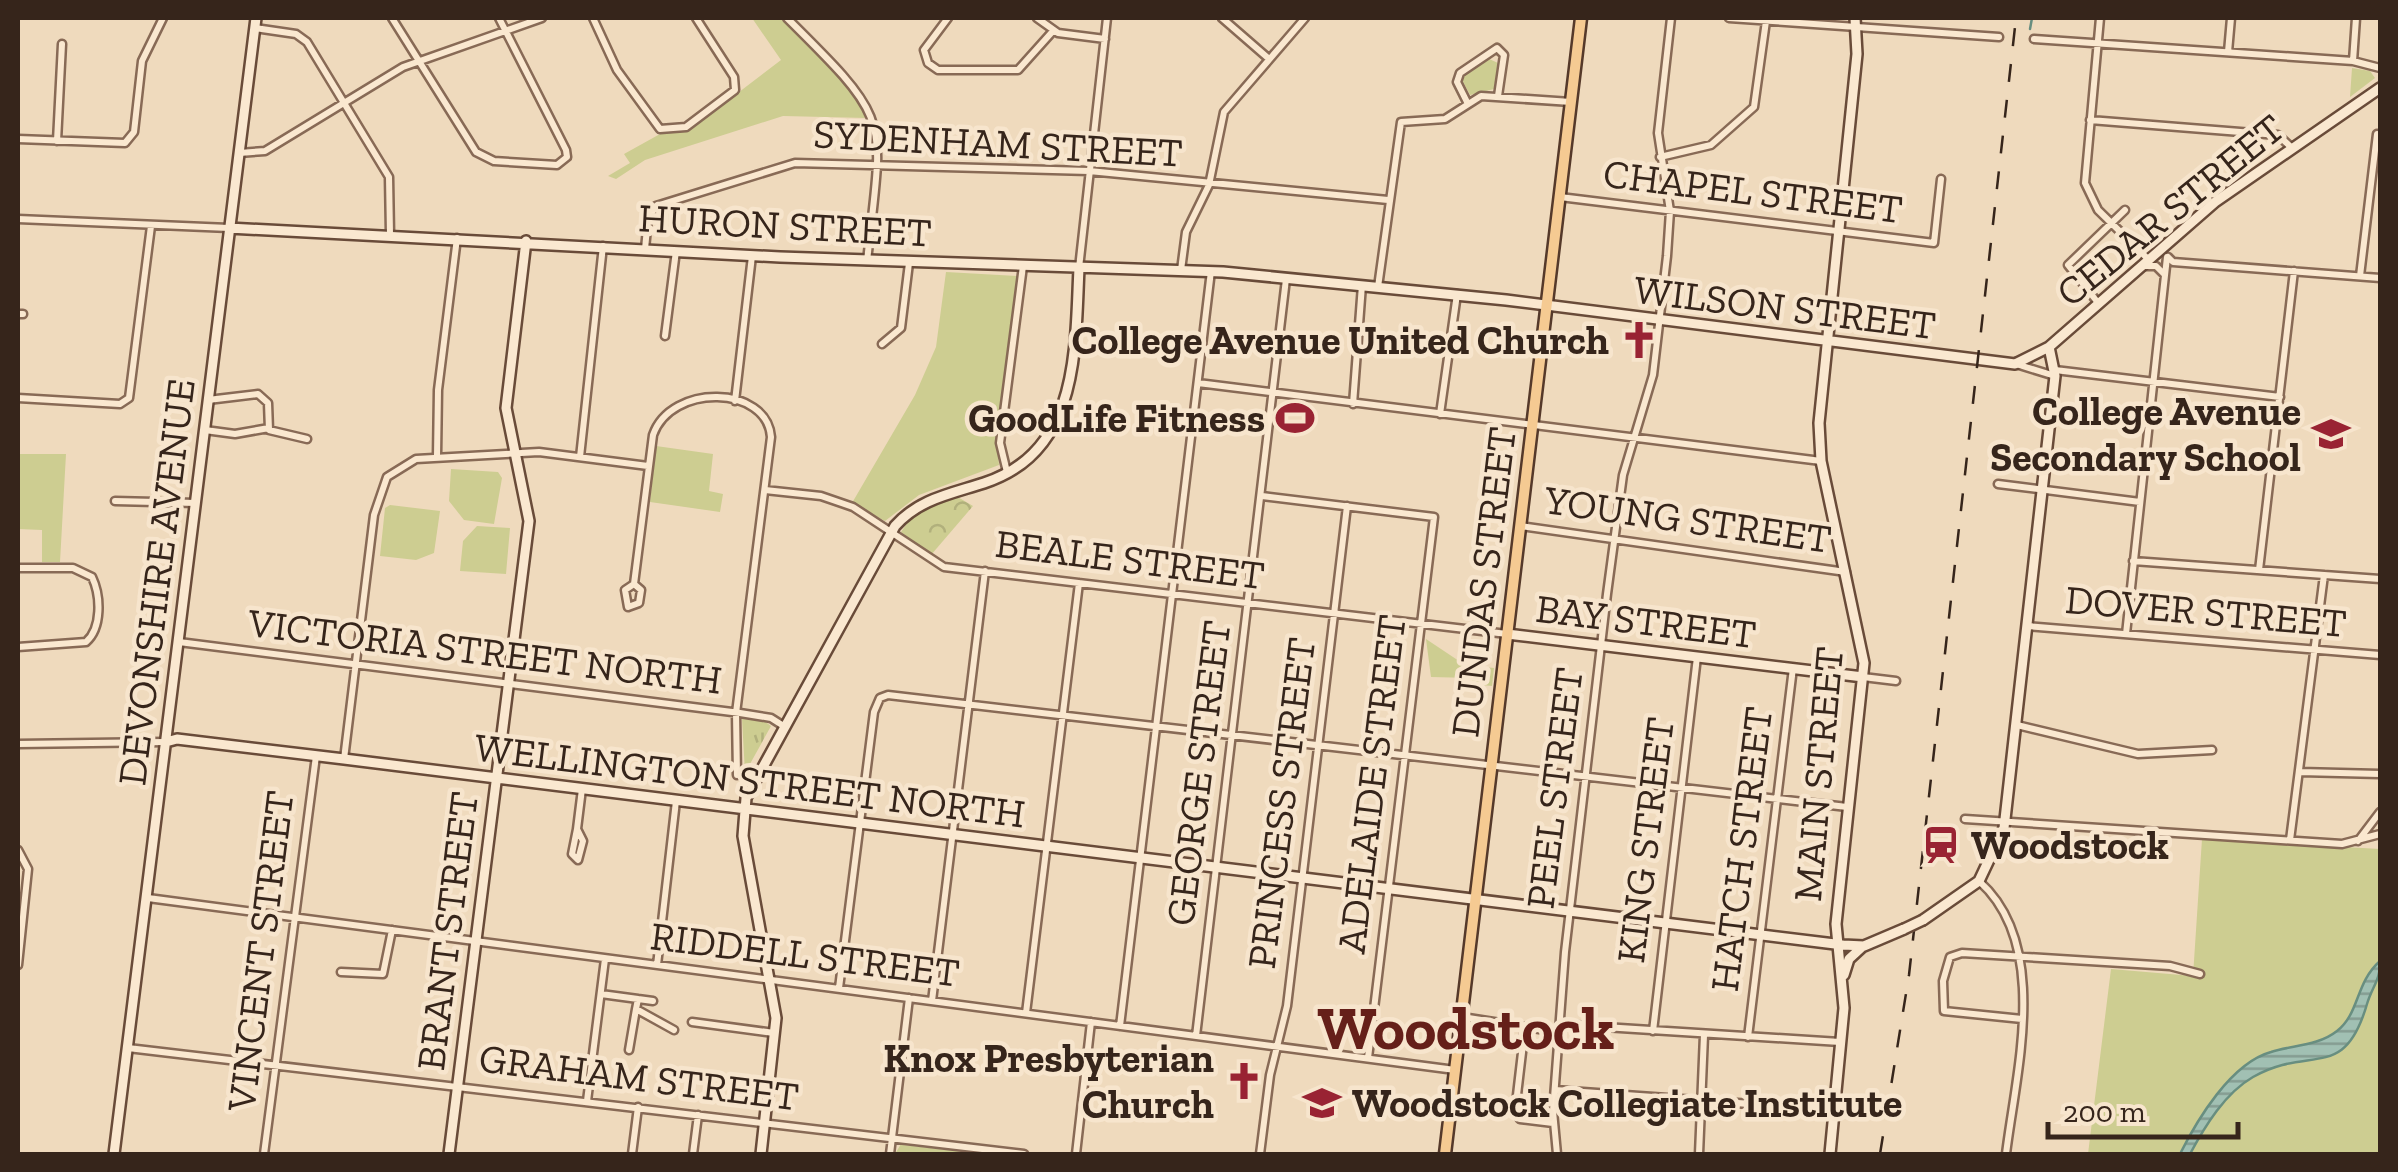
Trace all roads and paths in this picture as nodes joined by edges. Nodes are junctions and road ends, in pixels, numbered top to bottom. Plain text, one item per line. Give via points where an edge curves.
1 (163, 18) edge
2 (392, 18) edge
3 (498, 18) edge
4 (542, 18) edge
5 (594, 18) edge
6 (696, 18) edge
7 (948, 18) edge
8 (1037, 18) edge
9 (1108, 18) edge
10 (1222, 18) edge
11 (1304, 18) edge
12 (1582, 18) edge
13 (1671, 18) edge
14 (1733, 18) edge
15 (2100, 18) edge
16 (2231, 18) edge
17 (2356, 18) edge
18 (792, 19) edge
19 (1766, 20) junction
20 (1832, 21) edge
21 (1856, 22) edge
22 (256, 23) edge
23 (506, 30) junction
24 (1053, 31) junction
25 (1999, 37) dead end
26 (2034, 39) dead end
27 (1105, 40) junction
28 (62, 44) dead end
29 (2098, 44) junction
30 (2228, 52) junction
31 (1268, 58) junction
32 (419, 61) junction
33 (2353, 61) junction
34 (2380, 68) edge
35 (2380, 88) edge
36 (1498, 96) junction
37 (344, 102) junction
38 (1467, 102) junction
39 (1572, 102) junction
40 (2090, 120) junction
41 (2377, 134) dead end
42 (18, 139) edge
43 (57, 141) junction
44 (2292, 148) junction
45 (239, 152) junction
46 (1660, 156) junction
47 (878, 164) junction
48 (1090, 171) junction
49 (1941, 179) dead end
50 (1209, 185) junction
51 (1560, 198) junction
52 (1388, 200) junction
53 (2125, 210) dead end
54 (1670, 211) junction
55 (18, 219) edge
56 (2111, 223) junction
57 (151, 226) junction
58 (230, 228) junction
59 (1838, 231) junction
60 (390, 234) junction
61 (457, 238) junction
62 (526, 241) junction
63 (603, 246) junction
64 (645, 248) junction
65 (676, 251) junction
66 (2164, 252) junction
67 (752, 256) junction
68 (866, 261) junction
69 (909, 263) junction
70 (2145, 263) junction
71 (1023, 266) junction
72 (1079, 268) junction
73 (1182, 270) junction
74 (2294, 271) junction
75 (1211, 272) junction
76 (2165, 275) junction
77 (2360, 276) junction
78 (2380, 278) edge
79 (1286, 279) junction
80 (1362, 285) junction
81 (1378, 286) junction
82 (1456, 294) junction
83 (2099, 304) junction
84 (1547, 306) junction
85 (1660, 322) junction
86 (665, 336) dead end
87 (1827, 341) junction
88 (882, 344) dead end
89 (2049, 347) junction
90 (2015, 364) junction
91 (2056, 373) junction
92 (2153, 381) junction
93 (1198, 382) junction
94 (1274, 394) junction
95 (2280, 396) junction
96 (18, 398) edge
97 (208, 400) junction
98 (735, 401) junction
99 (1353, 404) junction
100 (1440, 414) junction
101 (1532, 426) junction
102 (269, 428) junction
103 (204, 430) junction
104 (307, 439) dead end
105 (1636, 439) junction
106 (517, 454) junction
107 (437, 456) junction
108 (580, 457) junction
109 (1821, 461) junction
110 (648, 466) junction
111 (1007, 472) junction
112 (1998, 484) dead end
113 (765, 490) junction
114 (2044, 490) junction
115 (1262, 496) junction
116 (115, 500) dead end
117 (2140, 502) junction
118 (196, 503) junction
119 (1347, 506) junction
120 (1520, 526) junction
121 (891, 530) junction
122 (1614, 538) junction
123 (2133, 561) junction
124 (18, 568) edge
125 (2259, 570) junction
126 (985, 572) junction
127 (1847, 572) junction
128 (2324, 576) junction
129 (2380, 580) edge
130 (1079, 583) junction
131 (634, 584) dead end
132 (1171, 594) junction
133 (1249, 603) junction
134 (1334, 613) junction
135 (1421, 624) junction
136 (2027, 626) junction
137 (1507, 634) junction
138 (2126, 634) junction
139 (179, 642) junction
140 (1602, 645) junction
141 (18, 646) edge
142 (2315, 651) junction
143 (2380, 655) edge
144 (1697, 657) junction
145 (356, 665) junction
146 (1793, 668) junction
147 (1863, 676) junction
148 (1896, 681) dead end
149 (508, 684) junction
150 (969, 704) junction
151 (736, 713) junction
152 (1064, 716) junction
153 (782, 725) junction
154 (2017, 725) junction
155 (1156, 726) junction
156 (1233, 736) junction
157 (166, 742) junction
158 (18, 744) edge
159 (1318, 746) junction
160 (2212, 750) dead end
161 (316, 756) junction
162 (1405, 757) junction
163 (344, 759) junction
164 (1491, 767) junction
165 (2300, 772) junction
166 (2380, 774) edge
167 (737, 775) dead end
168 (1586, 777) junction
169 (497, 778) junction
170 (1681, 788) junction
171 (582, 789) junction
172 (1777, 800) junction
173 (676, 801) junction
174 (1847, 807) junction
175 (744, 810) junction
176 (2380, 812) edge
177 (1965, 819) dead end
178 (2006, 821) junction
179 (860, 824) junction
180 (577, 829) dead end
181 (2380, 834) edge
182 (951, 836) junction
183 (2290, 840) junction
184 (2358, 842) junction
185 (1046, 846) junction
186 (18, 850) edge
187 (1141, 859) junction
188 (1216, 868) junction
189 (1302, 878) junction
190 (1979, 881) junction
191 (1388, 890) junction
192 (148, 898) junction
193 (1476, 899) junction
194 (1569, 911) junction
195 (294, 917) junction
196 (20, 920) edge
197 (1666, 923) junction
198 (392, 930) junction
199 (1762, 934) junction
200 (476, 941) junction
201 (1836, 944) junction
202 (1864, 946) junction
203 (605, 958) junction
204 (2019, 958) junction
205 (18, 965) edge
206 (657, 965) junction
207 (341, 972) dead end
208 (2200, 974) dead end
209 (770, 979) junction
210 (1843, 979) junction
211 (840, 988) junction
212 (600, 994) junction
213 (909, 998) junction
214 (638, 999) junction
215 (653, 1001) dead end
216 (932, 1001) junction
217 (636, 1009) junction
218 (1026, 1013) junction
219 (1462, 1017) junction
220 (2022, 1019) junction
221 (692, 1022) dead end
222 (1091, 1022) junction
223 (1120, 1026) junction
224 (1526, 1026) junction
225 (674, 1030) dead end
226 (1562, 1030) junction
227 (1653, 1031) junction
228 (775, 1033) junction
229 (1704, 1035) junction
230 (1196, 1036) junction
231 (1748, 1037) junction
232 (1840, 1042) junction
233 (1278, 1047) junction
234 (128, 1048) junction
235 (629, 1050) dead end
236 (1368, 1058) junction
237 (276, 1063) junction
238 (1455, 1070) junction
239 (457, 1085) junction
240 (1555, 1090) junction
241 (587, 1101) junction
242 (1702, 1101) junction
243 (638, 1107) junction
244 (1834, 1110) junction
245 (698, 1115) junction
246 (765, 1123) junction
247 (1554, 1123) junction
248 (892, 1138) junction
249 (114, 1154) edge
250 (264, 1154) edge
251 (448, 1154) edge
252 (632, 1154) edge
253 (693, 1154) edge
254 (762, 1154) edge
255 (890, 1154) edge
256 (1024, 1154) edge
257 (1076, 1154) edge
258 (1260, 1154) edge
259 (1445, 1154) edge
260 (1557, 1154) edge
261 (1699, 1154) edge
262 (1830, 1154) edge
263 (2006, 1154) edge

1 - 43 street via 142,61 132,136 120,144
2 - 32 street
3 - 23 street
4 - 23 street
5 - 6 street via 617,70 654,125 674,131 734,90 734,77
7 - 24 street via 924,50 938,70 1018,70
8 - 24 street
9 - 27 street
10 - 31 street
11 - 31 street
12 - 39 main road, DUNDAS STREET
13 - 46 street, PEEL STREET
14 - 19 street
15 - 29 street
16 - 30 street
17 - 33 street
18 - 47 street via 863,96 876,124
19 - 20 street
19 - 46 street via 1754,106 1704,149
20 - 21 street
21 - 25 street
21 - 59 main road, MAIN STREET
22 - 37 street via 302,37
22 - 45 main road, DEVONSHIRE AVENUE
23 - 32 street
23 - 32 street via 566,150 557,165 479,154
24 - 27 street
26 - 29 street
27 - 48 street
28 - 43 street
29 - 30 street
29 - 40 street
30 - 33 street
31 - 50 street via 1220,122
32 - 37 street
33 - 34 street
35 - 44 main road, CEDAR STREET
36 - 38 street
36 - 38 street via 1504,54 1495,48 1460,73 1457,82
36 - 39 street
37 - 45 street via 265,150
37 - 60 street via 389,177
38 - 52 street via 1445,119 1401,122
39 - 51 main road, DUNDAS STREET
40 - 44 street via 2278,135
40 - 56 street via 2085,183
41 - 77 street
42 - 43 street
44 - 66 main road, CEDAR STREET via 2218,199
45 - 58 main road, DEVONSHIRE AVENUE
46 - 54 street, PEEL STREET
47 - 48 street, SYDENHAM STREET
47 - 64 street, SYDENHAM STREET via 786,164 663,203 649,214
47 - 68 street
48 - 50 street, SYDENHAM STREET
48 - 72 street
49 - 59 street, CHAPEL STREET via 1934,243
50 - 52 street, SYDENHAM STREET
50 - 73 street via 1188,225
51 - 54 street, CHAPEL STREET
51 - 84 main road, DUNDAS STREET
52 - 81 street
53 - 56 street
54 - 59 street, CHAPEL STREET
54 - 85 street, PEEL STREET
55 - 57 street, HURON STREET
56 - 70 street
56 - 83 street via 2068,266
57 - 58 street, HURON STREET
57 - 96 street via 129,398 120,404
58 - 60 main road, HURON STREET
58 - 97 main road, DEVONSHIRE AVENUE
59 - 87 main road, MAIN STREET
60 - 61 main road, HURON STREET
61 - 62 main road, HURON STREET
61 - 107 street via 438,390
62 - 63 main road, HURON STREET
62 - 106 main road, BRANT STREET via 507,400
63 - 64 main road, HURON STREET
63 - 108 street
64 - 65 main road, HURON STREET
65 - 67 main road, HURON STREET
65 - 86 street
66 - 70 main road, CEDAR STREET
66 - 74 street via 2173,262
66 - 76 street
67 - 68 main road, HURON STREET
67 - 98 street
68 - 69 main road, HURON STREET
69 - 71 main road, HURON STREET
69 - 88 street via 900,328
70 - 76 street
70 - 83 main road, CEDAR STREET
71 - 72 main road, HURON STREET
71 - 111 street via 1000,444
72 - 73 main road, HURON STREET
72 - 111 main road via 1070,393 1048,436
73 - 75 main road, HURON STREET
74 - 77 street
74 - 95 street
75 - 79 main road, HURON STREET
75 - 93 street
76 - 92 street
77 - 78 street
79 - 80 main road, HURON STREET
79 - 94 street, GEORGE STREET
80 - 81 main road, HURON STREET
80 - 99 street
81 - 82 main road, HURON STREET
82 - 84 main road, HURON STREET
82 - 100 street
83 - 89 main road, CEDAR STREET
84 - 85 main road, WILSON STREET
84 - 101 main road, DUNDAS STREET
85 - 87 main road, WILSON STREET
85 - 105 street, PEEL STREET
87 - 90 main road, WILSON STREET
87 - 109 main road, MAIN STREET
89 - 90 main road
89 - 91 main road
90 - 91 street, WILSON STREET
91 - 92 street, WILSON STREET
91 - 114 main road
92 - 95 street, WILSON STREET
92 - 117 street
93 - 94 street
93 - 132 street
94 - 99 street
94 - 115 street, GEORGE STREET
95 - 125 street
97 - 102 street via 248,392 263,396
97 - 103 main road, DEVONSHIRE AVENUE
98 - 110 street via 675,404 655,428
98 - 113 street via 758,408 770,426
99 - 100 street
100 - 101 street
101 - 105 street
101 - 120 main road, DUNDAS STREET
102 - 103 street
102 - 104 street
103 - 118 main road, DEVONSHIRE AVENUE
105 - 109 street
105 - 122 street, PEEL STREET
106 - 107 street
106 - 108 street
106 - 149 main road, BRANT STREET via 528,520
107 - 145 street via 401,465 379,491
108 - 110 street
109 - 127 main road, MAIN STREET
110 - 131 street
111 - 121 main road via 924,502
112 - 114 street
113 - 121 street, BEALE STREET via 827,498
113 - 151 street
114 - 117 street
114 - 136 main road
115 - 119 street
115 - 133 street, GEORGE STREET
116 - 118 street
117 - 123 street
118 - 139 main road, DEVONSHIRE AVENUE
119 - 134 street, PRINCESS STREET
119 - 135 street, ADELAIDE STREET via 1434,517
120 - 122 street, YOUNG STREET
120 - 137 main road, DUNDAS STREET
121 - 126 street, BEALE STREET via 938,565
121 - 153 main road
122 - 127 street, YOUNG STREET
122 - 140 street, PEEL STREET
123 - 125 street
123 - 138 street
124 - 141 street via 88,574 97,587 97,628 76,646
125 - 128 street
126 - 130 street, BEALE STREET
126 - 150 street
127 - 147 main road, MAIN STREET
128 - 129 street
128 - 142 street
130 - 132 street, BEALE STREET
130 - 152 street
132 - 133 street, BEALE STREET
132 - 155 street
133 - 134 street, BEALE STREET
133 - 156 street, GEORGE STREET
134 - 135 street, BEALE STREET
134 - 159 street, PRINCESS STREET
135 - 137 street, BEALE STREET
135 - 162 street, ADELAIDE STREET
136 - 138 street, DOVER STREET
136 - 154 main road
137 - 140 main road, BAY STREET
137 - 164 main road, DUNDAS STREET
138 - 142 street, DOVER STREET
139 - 145 street, VICTORIA STREET NORTH
139 - 157 main road, DEVONSHIRE AVENUE
140 - 144 main road, BAY STREET
140 - 168 street, PEEL STREET
142 - 143 street, DOVER STREET
142 - 165 street
144 - 146 main road, BAY STREET
144 - 170 street, KING STREET
145 - 149 street, VICTORIA STREET NORTH
145 - 163 street
146 - 147 main road, BAY STREET
146 - 172 street, HATCH STREET
147 - 148 street, BAY STREET
147 - 174 main road, MAIN STREET
149 - 151 street, VICTORIA STREET NORTH
149 - 169 main road, BRANT STREET
150 - 152 street
150 - 179 street via 880,698
150 - 182 street
151 - 153 street, VICTORIA STREET NORTH
151 - 167 street
152 - 155 street
152 - 185 street
153 - 175 main road
154 - 160 street via 2138,754
154 - 178 main road
155 - 156 street
155 - 187 street
156 - 159 street
156 - 188 street, GEORGE STREET
157 - 158 street, WELLINGTON STREET NORTH
157 - 161 main road, WELLINGTON STREET NORTH
157 - 192 main road, DEVONSHIRE AVENUE
159 - 162 street
159 - 189 street, PRINCESS STREET
161 - 163 main road, WELLINGTON STREET NORTH
161 - 195 street, VINCENT STREET
162 - 164 street
162 - 191 street, ADELAIDE STREET
163 - 169 main road, WELLINGTON STREET NORTH
164 - 168 street
164 - 193 main road, DUNDAS STREET
165 - 166 street
165 - 183 street
168 - 170 street
168 - 194 street, PEEL STREET
169 - 171 main road, WELLINGTON STREET NORTH
169 - 200 main road, BRANT STREET
170 - 172 street
170 - 197 street, KING STREET
171 - 173 main road, WELLINGTON STREET NORTH
171 - 180 street
172 - 174 street
172 - 199 street, HATCH STREET
173 - 175 main road, WELLINGTON STREET NORTH
173 - 206 street
174 - 201 main road, MAIN STREET
175 - 179 main road, WELLINGTON STREET NORTH
175 - 209 main road
176 - 184 street
177 - 178 street
178 - 183 street
178 - 190 main road
179 - 182 main road, WELLINGTON STREET NORTH
179 - 211 street
181 - 184 street
182 - 185 main road, WELLINGTON STREET NORTH
182 - 216 street
183 - 184 street
185 - 187 main road, WELLINGTON STREET NORTH
185 - 218 street
186 - 196 street via 28,869
187 - 188 main road, WELLINGTON STREET NORTH
187 - 223 street
188 - 189 main road, WELLINGTON STREET NORTH
188 - 230 street, GEORGE STREET
189 - 191 main road, WELLINGTON STREET NORTH
189 - 233 street, PRINCESS STREET
190 - 202 main road, bridge via 1924,920
190 - 204 street via 1999,903
191 - 193 main road, WELLINGTON STREET NORTH
191 - 236 street, ADELAIDE STREET
192 - 195 street, RIDDELL STREET
192 - 234 main road, DEVONSHIRE AVENUE
193 - 194 main road, WELLINGTON STREET NORTH
193 - 219 main road, DUNDAS STREET
194 - 197 main road, WELLINGTON STREET NORTH
194 - 226 street, PEEL STREET
195 - 198 street, RIDDELL STREET
195 - 237 street, VINCENT STREET
196 - 205 street
197 - 199 main road, WELLINGTON STREET NORTH
197 - 227 street, KING STREET
198 - 200 street, RIDDELL STREET
198 - 207 street via 382,974
199 - 201 main road, WELLINGTON STREET NORTH
199 - 231 street, HATCH STREET
200 - 203 street, RIDDELL STREET
200 - 239 main road, BRANT STREET
201 - 202 main road, WELLINGTON STREET NORTH
201 - 210 main road, MAIN STREET
202 - 210 main road via 1847,962
203 - 206 street, RIDDELL STREET
203 - 212 street
204 - 208 street via 2170,966
204 - 220 street
204 - 220 street via 1954,955 1944,968 1941,1003 1950,1014
206 - 209 street, RIDDELL STREET
209 - 211 street, RIDDELL STREET
209 - 228 main road
210 - 232 main road, MAIN STREET
211 - 213 street, RIDDELL STREET
212 - 214 street
212 - 241 street
213 - 216 street, RIDDELL STREET
213 - 248 street
214 - 215 street
214 - 217 street
216 - 218 street, RIDDELL STREET
217 - 225 street
217 - 235 street
218 - 222 street, RIDDELL STREET
219 - 224 street
219 - 238 main road, DUNDAS STREET
220 - 263 street
221 - 228 street
222 - 223 street, RIDDELL STREET
222 - 257 street
223 - 230 street, RIDDELL STREET
224 - 226 street
224 - 247 street via 1515,1112 1520,1119
226 - 227 street
226 - 240 street, PEEL STREET
227 - 229 street
228 - 246 main road
229 - 231 street
229 - 242 street
230 - 233 street, RIDDELL STREET
231 - 232 street
232 - 244 main road, MAIN STREET
233 - 236 street, RIDDELL STREET
233 - 258 street, PRINCESS STREET
234 - 237 street, GRAHAM STREET
234 - 249 main road, DEVONSHIRE AVENUE
236 - 238 street, RIDDELL STREET
237 - 239 street, GRAHAM STREET
237 - 250 street, VINCENT STREET
238 - 259 main road, DUNDAS STREET
239 - 241 street, GRAHAM STREET
239 - 251 main road, BRANT STREET
240 - 242 street
240 - 247 street, PEEL STREET
241 - 243 street, GRAHAM STREET
242 - 244 street
242 - 261 street
243 - 245 street, GRAHAM STREET
243 - 252 street
244 - 262 main road, MAIN STREET
245 - 246 street, GRAHAM STREET
245 - 253 street
246 - 248 street, GRAHAM STREET
246 - 254 main road
247 - 260 street, PEEL STREET
248 - 255 street
248 - 256 street, GRAHAM STREET

